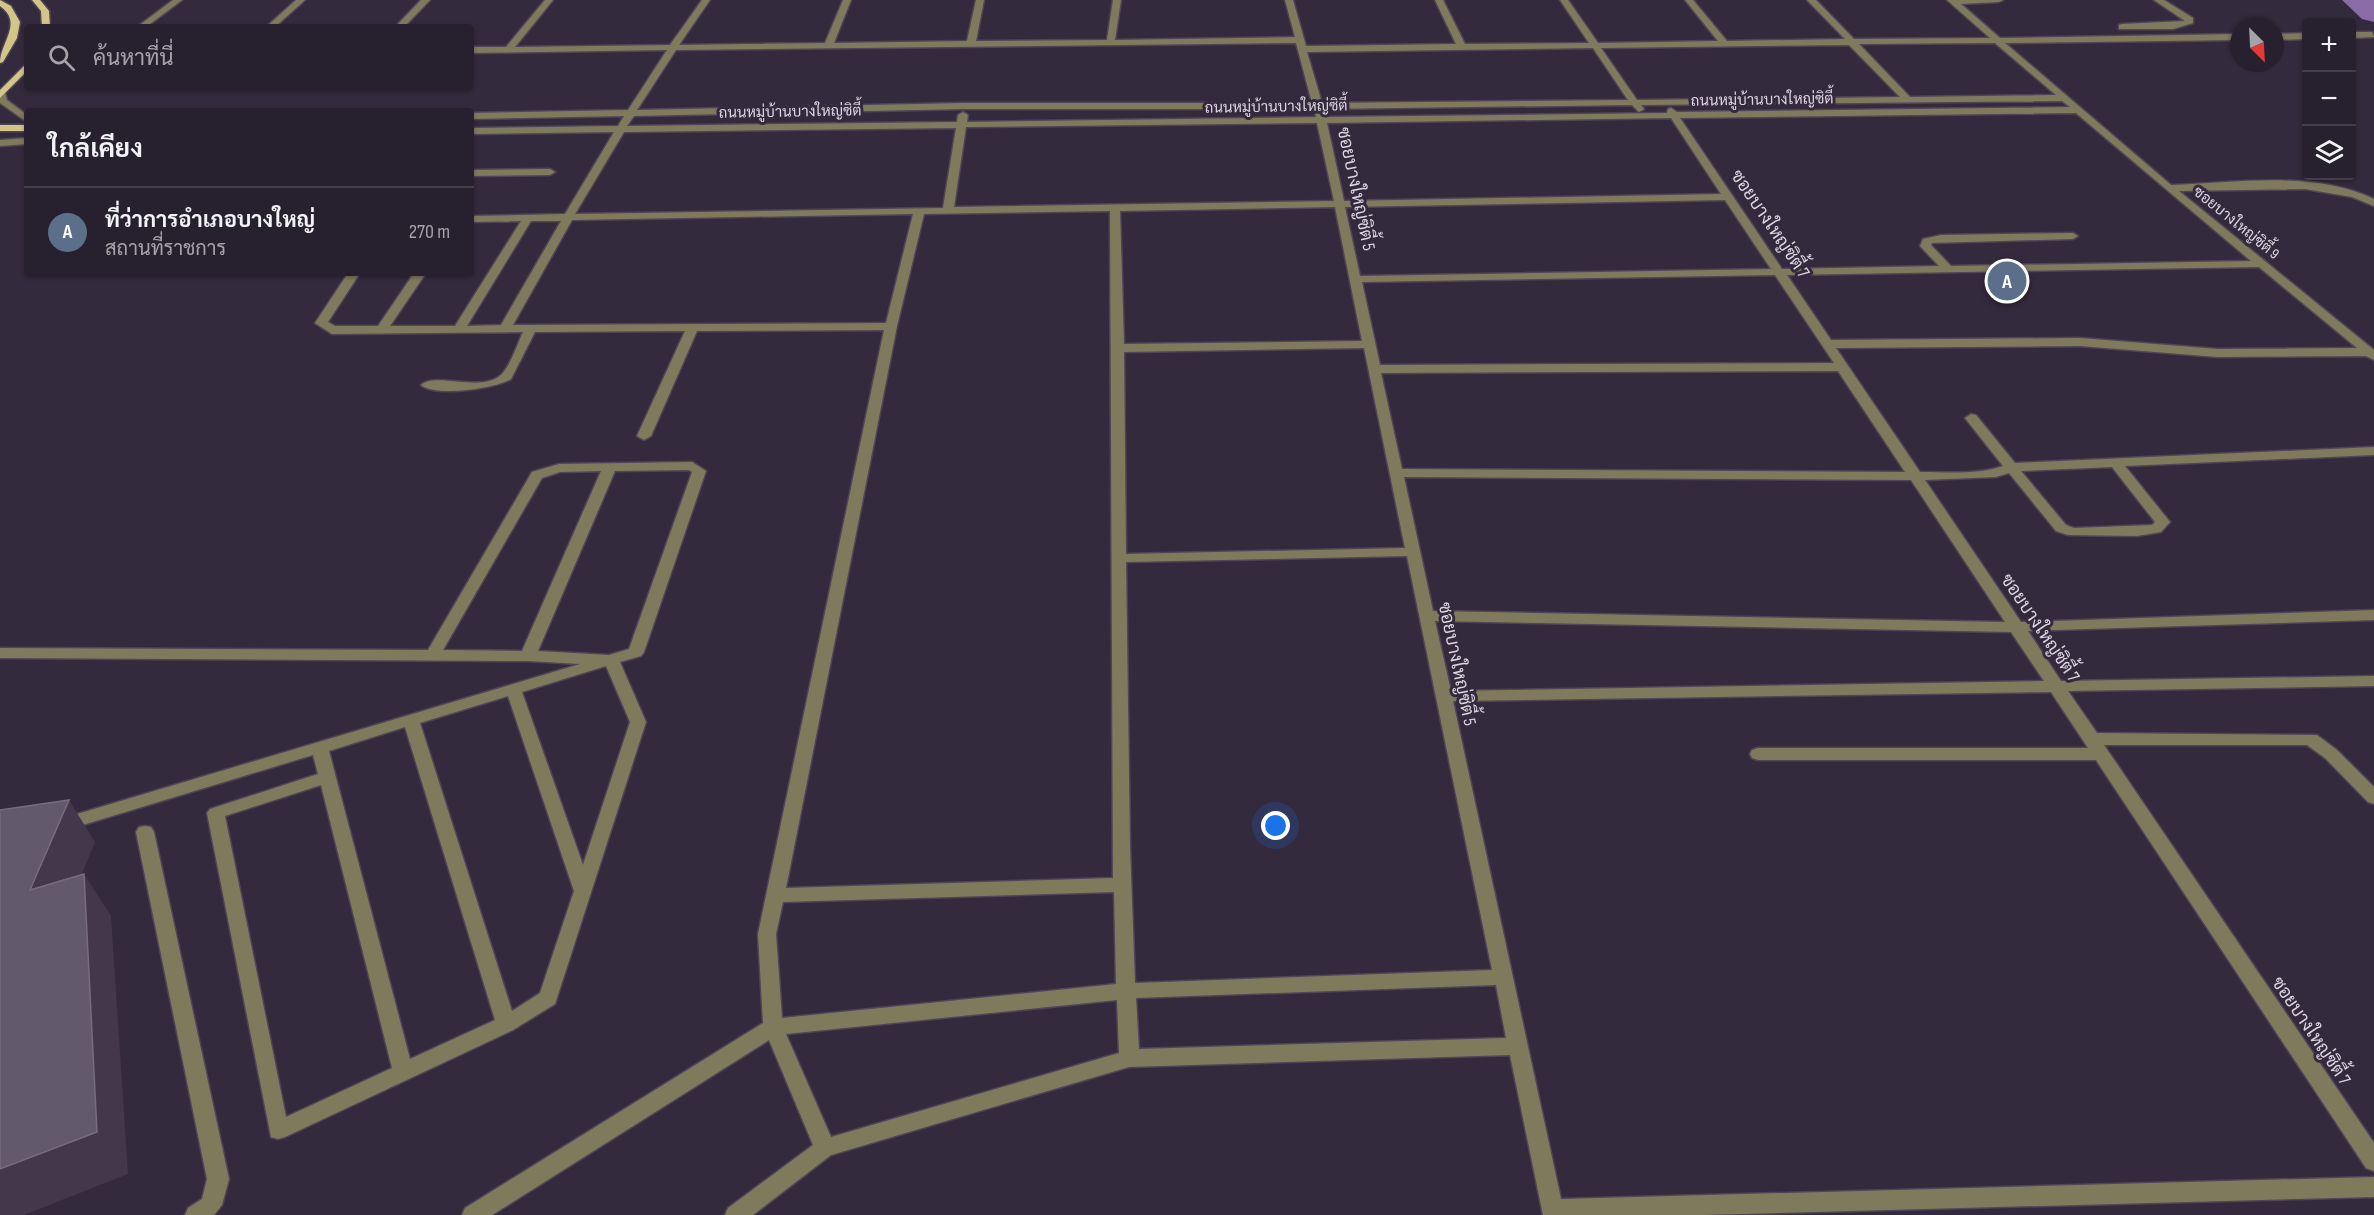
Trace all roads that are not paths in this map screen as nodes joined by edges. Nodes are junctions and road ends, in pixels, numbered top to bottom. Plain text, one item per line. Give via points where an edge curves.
1 (36, 0) edge
2 (178, 0) edge
3 (301, 0) edge
4 (426, 0) edge
5 (549, 0) edge
6 (706, 0) edge
7 (847, 0) edge
8 (980, 0) edge
9 (1117, 0) edge
10 (1289, 0) edge
11 (1439, 0) edge
12 (1564, 0) edge
13 (1689, 0) edge
14 (1811, 0) edge
15 (1999, 0) edge
16 (2158, 0) edge
17 (1952, 1) edge
18 (2, 2) edge
19 (46, 24) edge
20 (145, 24) edge
21 (273, 24) edge
22 (402, 24) edge
23 (2122, 27) dead end
24 (2356, 35) edge
25 (2372, 35) dead end
26 (2302, 36) edge
27 (2230, 37) edge
28 (2284, 37) edge
29 (1298, 40) junction
30 (1111, 41) junction
31 (1999, 41) junction
32 (971, 43) junction
33 (1852, 43) junction
34 (1725, 44) junction
35 (829, 45) junction
36 (1595, 45) junction
37 (673, 46) junction
38 (1462, 48) junction
39 (474, 50) edge
40 (507, 50) junction
41 (1304, 50) junction
42 (0, 60) edge
43 (24, 69) edge
44 (1, 95) edge
45 (2067, 98) junction
46 (1908, 100) junction
47 (1635, 103) junction
48 (964, 106) junction
49 (1670, 109) junction
50 (2081, 110) junction
51 (634, 111) junction
52 (1320, 114) junction
53 (474, 116) edge
54 (1643, 116) junction
55 (24, 117) edge
56 (962, 124) junction
57 (0, 128) edge
58 (24, 128) edge
59 (623, 129) junction
60 (474, 131) edge
61 (24, 141) edge
62 (0, 143) edge
63 (550, 172) dead end
64 (474, 173) edge
65 (2169, 188) junction
66 (1729, 197) junction
67 (2374, 203) edge
68 (1340, 206) junction
69 (1115, 209) junction
70 (948, 212) junction
71 (920, 213) junction
72 (528, 218) junction
73 (567, 218) junction
74 (474, 219) edge
75 (2073, 236) dead end
76 (2264, 264) junction
77 (1949, 270) junction
78 (1780, 274) junction
79 (352, 276) edge
80 (418, 276) edge
81 (1356, 279) junction
82 (693, 326) junction
83 (891, 326) junction
84 (531, 328) junction
85 (505, 329) junction
86 (382, 330) junction
87 (458, 330) junction
88 (1369, 344) junction
89 (1827, 344) junction
90 (1119, 348) junction
91 (2371, 354) edge
92 (1842, 367) junction
93 (1374, 369) junction
94 (427, 385) dead end
95 (1971, 418) dead end
96 (644, 436) dead end
97 (2374, 451) edge
98 (2114, 461) junction
99 (610, 467) junction
100 (2013, 467) junction
101 (1397, 473) junction
102 (1916, 476) junction
103 (1413, 552) junction
104 (1121, 558) junction
105 (2374, 615) edge
106 (1427, 616) junction
107 (2016, 627) junction
108 (0, 653) edge
109 (432, 656) junction
110 (528, 656) junction
111 (611, 660) junction
112 (2374, 681) edge
113 (2055, 684) junction
114 (513, 689) junction
115 (1444, 696) junction
116 (411, 721) junction
117 (2091, 739) junction
118 (320, 749) junction
119 (1758, 753) dead end
120 (2102, 754) junction
121 (327, 777) junction
122 (2374, 798) edge
123 (46, 830) edge
124 (145, 832) dead end
125 (1122, 885) junction
126 (583, 892) junction
127 (775, 895) junction
128 (1504, 977) junction
129 (1126, 991) junction
130 (506, 1024) junction
131 (773, 1027) junction
132 (1518, 1046) junction
133 (1129, 1058) junction
134 (403, 1071) junction
135 (825, 1148) junction
136 (2374, 1161) edge
137 (2374, 1186) edge
138 (1553, 1212) edge
139 (196, 1215) edge
140 (472, 1215) edge
141 (736, 1215) edge

1 - 19 main road via 45,11
2 - 20 street
3 - 21 street
4 - 22 street
5 - 40 street
6 - 37 street
7 - 35 street
8 - 32 street
9 - 30 street
10 - 29 street, ซอยบางใหญ่ซิตี้ 5
11 - 38 street
12 - 36 street
13 - 34 street
14 - 33 street
15 - 17 street
16 - 23 street via 2190,20 2189,23
17 - 31 street, ซอยบางใหญ่ซิตี้ 9
18 - 42 main road via 16,24 15,36
24 - 25 street
26 - 28 street
27 - 31 street
29 - 30 street
29 - 41 street, ซอยบางใหญ่ซิตี้ 5
30 - 32 street
31 - 33 street
31 - 45 street, ซอยบางใหญ่ซิตี้ 9
32 - 35 street
33 - 34 street
33 - 46 street
34 - 36 street
35 - 37 street
36 - 38 street
36 - 47 street
37 - 40 street
37 - 51 street
38 - 41 street
39 - 40 street
41 - 52 street, ซอยบางใหญ่ซิตี้ 5
43 - 44 main road
44 - 55 street
45 - 46 street, ถนนหมู่บ้านบางใหญ่ซิตี้
45 - 50 street, ซอยบางใหญ่ซิตี้ 9
46 - 49 street, ถนนหมู่บ้านบางใหญ่ซิตี้
47 - 49 street, ถนนหมู่บ้านบางใหญ่ซิตี้
47 - 52 street, ถนนหมู่บ้านบางใหญ่ซิตี้
47 - 54 street
48 - 51 street, ถนนหมู่บ้านบางใหญ่ซิตี้
48 - 52 street, ถนนหมู่บ้านบางใหญ่ซิตี้
48 - 56 street
49 - 50 street, ถนนหมู่บ้านบางใหญ่ซิตี้
49 - 54 street, ถนนหมู่บ้านบางใหญ่ซิตี้
49 - 66 street, ซอยบางใหญ่ซิตี้ 7
50 - 65 street, ซอยบางใหญ่ซิตี้ 9
51 - 53 street, ถนนหมู่บ้านบางใหญ่ซิตี้
51 - 59 street
52 - 54 street, ถนนหมู่บ้านบางใหญ่ซิตี้
52 - 56 street, ถนนหมู่บ้านบางใหญ่ซิตี้
52 - 68 street, ซอยบางใหญ่ซิตี้ 5
56 - 59 street, ถนนหมู่บ้านบางใหญ่ซิตี้
56 - 70 street
57 - 58 main road
59 - 60 street, ถนนหมู่บ้านบางใหญ่ซิตี้
59 - 73 street
61 - 62 street
63 - 64 street
65 - 67 street via 2325,188 2355,193
65 - 76 street, ซอยบางใหญ่ซิตี้ 9
66 - 68 street
66 - 78 street, ซอยบางใหญ่ซิตี้ 7
68 - 69 street
68 - 81 street, ซอยบางใหญ่ซิตี้ 5
69 - 70 street
69 - 90 street
70 - 71 street
71 - 73 street
71 - 83 street
72 - 73 street
72 - 74 street
72 - 87 street
73 - 85 street
75 - 77 street via 1927,241 1925,246
76 - 77 street
76 - 91 street, ซอยบางใหญ่ซิตี้ 9
77 - 78 street
78 - 81 street
78 - 89 street, ซอยบางใหญ่ซิตี้ 7
79 - 86 street via 321,323 332,330
80 - 86 street
81 - 88 street, ซอยบางใหญ่ซิตี้ 5
82 - 83 street
82 - 84 street
82 - 96 street
83 - 127 street
84 - 85 street
84 - 94 street via 507,376 501,380 489,385
85 - 87 street
86 - 87 street
88 - 90 street
88 - 93 street, ซอยบางใหญ่ซิตี้ 5
89 - 91 street via 2080,342 2218,353
89 - 92 street, ซอยบางใหญ่ซิตี้ 7
90 - 104 street
92 - 93 street
92 - 102 street, ซอยบางใหญ่ซิตี้ 7
93 - 101 street, ซอยบางใหญ่ซิตี้ 5
95 - 100 street
97 - 98 street
98 - 100 street
98 - 100 street via 2163,522 2156,529 2073,532 2061,528
99 - 109 street via 559,468 537,475
99 - 110 street
99 - 111 street via 692,466 699,471 636,652
100 - 102 street via 1978,476
101 - 102 street
101 - 103 street, ซอยบางใหญ่ซิตี้ 5
102 - 107 street, ซอยบางใหญ่ซิตี้ 7
103 - 104 street
103 - 106 street, ซอยบางใหญ่ซิตี้ 5
104 - 125 street
105 - 107 street
106 - 107 street
106 - 115 street, ซอยบางใหญ่ซิตี้ 5
107 - 113 street, ซอยบางใหญ่ซิตี้ 7
108 - 109 street
109 - 110 street
110 - 111 street
111 - 114 street
111 - 126 street via 638,722
112 - 113 street
113 - 115 street
113 - 117 street, ซอยบางใหญ่ซิตี้ 7
114 - 116 street
114 - 126 street
115 - 128 street, ซอยบางใหญ่ซิตี้ 5
116 - 118 street
116 - 130 street
117 - 120 street, ซอยบางใหญ่ซิตี้ 7
117 - 122 street via 2311,740 2331,754
118 - 121 street
118 - 123 street
119 - 120 street
120 - 136 street, ซอยบางใหญ่ซิตี้ 7
121 - 134 street
121 - 134 street via 216,813 278,1130
124 - 139 street via 218,1179 211,1205
125 - 127 street
125 - 129 street
126 - 130 street via 548,998
127 - 131 street via 767,933
128 - 129 street
128 - 132 street, ซอยบางใหญ่ซิตี้ 5
129 - 131 street
129 - 133 street
130 - 134 street
131 - 135 street
131 - 140 street
132 - 133 street
132 - 138 street, ซอยบางใหญ่ซิตี้ 5
133 - 135 street
135 - 141 street
137 - 138 street

